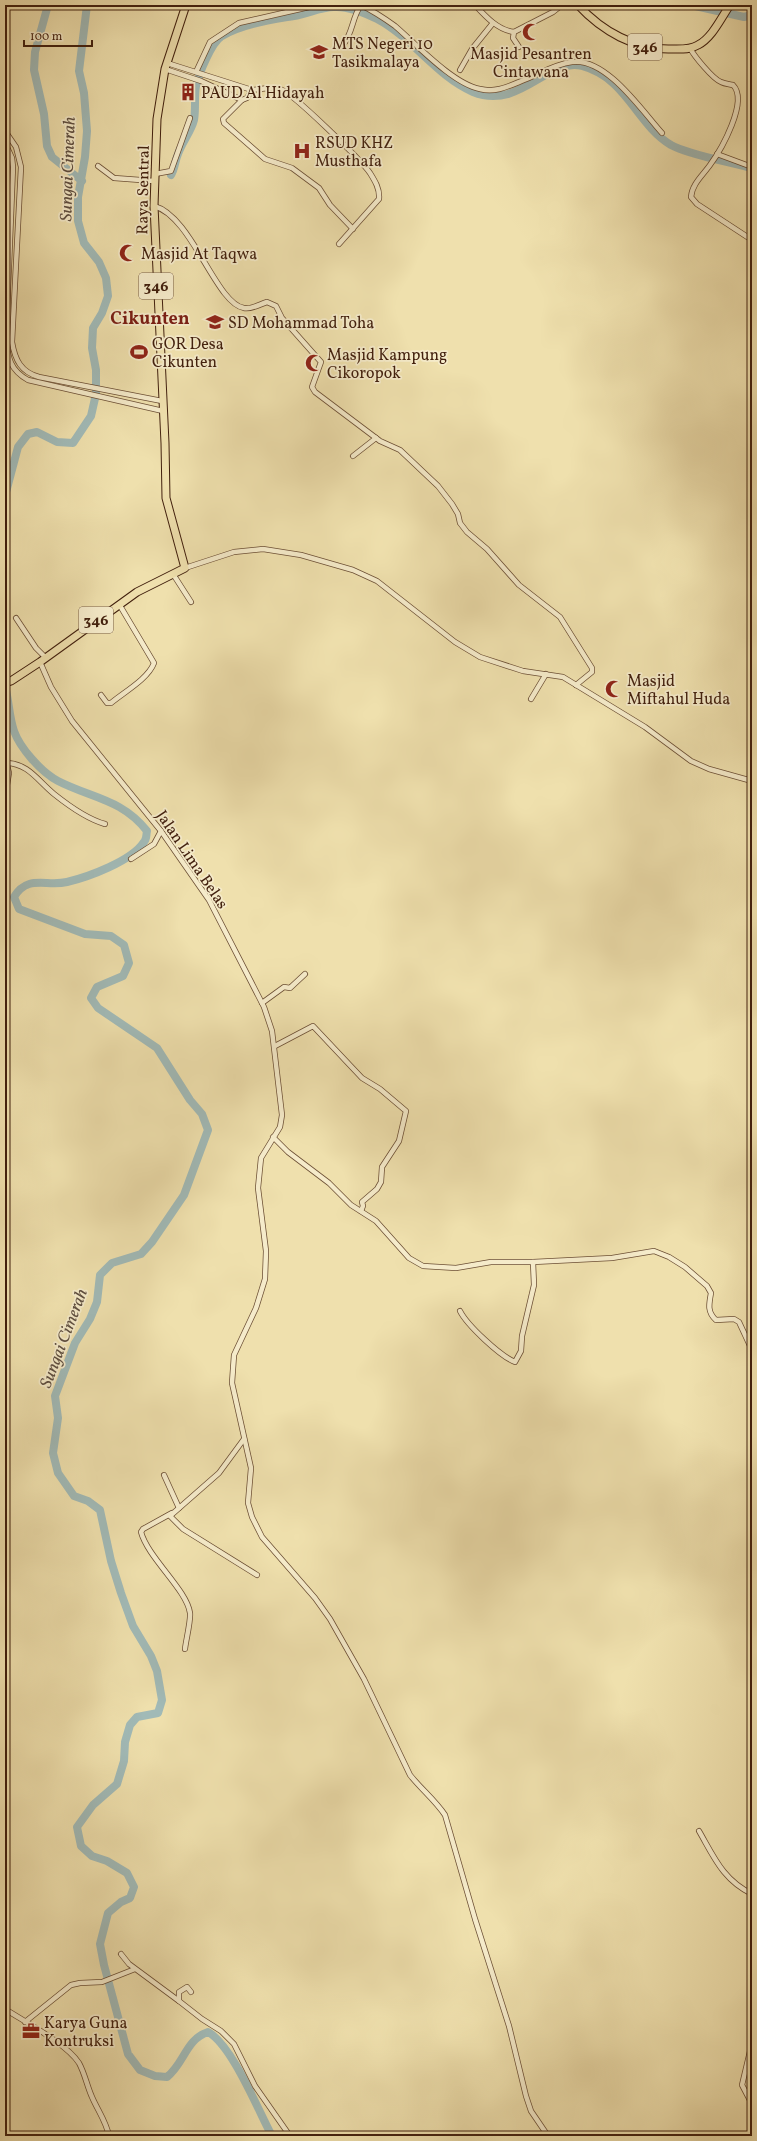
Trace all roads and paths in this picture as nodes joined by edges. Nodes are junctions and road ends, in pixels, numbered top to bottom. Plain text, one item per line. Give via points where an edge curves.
1 (186, 5) edge
2 (318, 5) edge
3 (361, 5) edge
4 (475, 5) edge
5 (562, 5) edge
6 (578, 5) edge
7 (730, 5) edge
8 (493, 23) junction
9 (514, 32) junction
10 (343, 45) dead end
11 (519, 47) dead end
12 (690, 48) junction
13 (166, 66) junction
14 (460, 70) dead end
15 (199, 73) junction
16 (231, 83) junction
17 (252, 90) junction
18 (228, 92) junction
19 (242, 100) junction
20 (190, 118) dead end
21 (5, 131) edge
22 (662, 133) dead end
23 (5, 143) edge
24 (716, 155) junction
25 (98, 166) dead end
26 (752, 167) edge
27 (154, 177) junction
28 (154, 206) junction
29 (353, 229) junction
30 (10, 236) junction
31 (18, 237) junction
32 (752, 240) edge
33 (339, 244) dead end
34 (7, 259) edge
35 (7, 314) junction
36 (13, 314) junction
37 (93, 389) junction
38 (92, 395) junction
39 (162, 401) junction
40 (163, 412) junction
41 (376, 438) junction
42 (353, 456) dead end
43 (185, 568) junction
44 (173, 574) junction
45 (192, 602) dead end
46 (119, 603) junction
47 (16, 618) dead end
48 (43, 660) junction
49 (547, 674) junction
50 (8, 682) edge
51 (576, 685) junction
52 (101, 695) dead end
53 (531, 698) dead end
54 (5, 757) edge
55 (6, 763) edge
56 (752, 781) edge
57 (5, 797) edge
58 (105, 824) dead end
59 (161, 831) junction
60 (131, 859) dead end
61 (305, 974) dead end
62 (262, 1003) junction
63 (275, 1046) junction
64 (273, 1137) junction
65 (361, 1212) junction
66 (533, 1262) junction
67 (460, 1311) dead end
68 (752, 1350) edge
69 (244, 1439) junction
70 (164, 1475) dead end
71 (179, 1508) junction
72 (172, 1513) junction
73 (257, 1575) dead end
74 (185, 1649) dead end
75 (699, 1831) dead end
76 (752, 1894) edge
77 (121, 1954) dead end
78 (135, 1969) junction
79 (192, 1992) dead end
80 (179, 2001) junction
81 (5, 2009) edge
82 (24, 2022) junction
83 (752, 2043) edge
84 (752, 2104) edge
85 (109, 2136) edge
86 (290, 2136) edge
87 (548, 2136) edge

1 - 13 main road, Raya Sentral / 346
2 - 15 street via 239,23 210,42
3 - 10 street
3 - 22 street via 394,26 452,75 479,89 497,90 560,65 584,62 609,75 626,90
4 - 8 street
5 - 9 street
6 - 12 main road, 346 via 601,25 638,45 660,50
7 - 12 main road via 702,42
8 - 9 street
8 - 14 street via 472,49
9 - 11 street via 513,38
12 - 24 street via 719,82 733,86 738,92 736,110 724,142
13 - 15 street
13 - 18 street
13 - 27 main road, Raya Sentral / 346 via 157,119
15 - 16 street
16 - 17 street
16 - 18 street
17 - 19 street via 247,98
17 - 29 street via 279,89 286,92 369,172 380,193 379,199
18 - 19 street
19 - 29 street via 223,119 224,123 265,159 292,168 319,188 330,206
20 - 27 street via 171,170
21 - 31 street via 16,147 21,167
23 - 30 street via 13,167
24 - 26 street
24 - 32 street via 693,188 692,199
25 - 27 street via 114,178
27 - 28 main road, Raya Sentral / 346
28 - 39 main road, Raya Sentral / 346
28 - 41 street via 162,208 184,232 228,298 245,309 267,302 276,306 282,318 321,362 312,387 315,392
29 - 33 street
30 - 31 street
30 - 34 street
31 - 36 street
34 - 35 street
35 - 36 street
35 - 38 street via 8,356 14,371 28,380
36 - 37 street via 12,342 18,364 31,375
37 - 38 street
37 - 39 street
38 - 40 street
39 - 40 main road, Raya Sentral / 346
40 - 43 main road, Raya Sentral / 346 via 166,498
41 - 42 street
41 - 51 street via 400,450 438,486 452,504 467,532 487,549 519,585 560,617 592,668 590,675
43 - 44 main road, 346
43 - 49 street via 234,552 263,549 333,563 377,581 455,642 480,657 523,670
44 - 45 street
44 - 46 main road, 346
46 - 48 main road, 346
46 - 52 street via 154,663 129,691 110,703
47 - 48 street, Jalan Lima Belas
48 - 50 main road, 346
48 - 59 street, Jalan Lima Belas via 51,687 72,721
49 - 51 street via 556,675
49 - 53 street
51 - 56 street via 645,726 691,762
54 - 55 street
55 - 57 street via 9,773
55 - 58 street via 17,764 28,770 63,802
59 - 60 street via 154,844
59 - 62 street, Jalan Lima Belas via 209,900
61 - 62 street via 290,988 282,988
62 - 63 street, Jalan Lima Belas
63 - 64 street, Jalan Lima Belas via 282,1116 280,1127
63 - 65 street via 312,1026 362,1078 406,1111 399,1141 382,1167 377,1189 362,1202
64 - 65 street
64 - 69 street, Jalan Lima Belas via 261,1158 258,1188 266,1251 265,1278 256,1308 234,1355 232,1383
65 - 66 street via 377,1223 413,1261 423,1266 456,1268 491,1262
66 - 67 street via 534,1285 521,1351 515,1362 480,1335 464,1319
66 - 68 street via 617,1257 645,1251 660,1252 685,1267 707,1286 711,1293 709,1306 713,1317 716,1320 734,1319 739,1322
69 - 71 street via 219,1473
69 - 87 street, Jalan Lima Belas via 251,1468 248,1503 262,1537 330,1619 364,1679 410,1775 445,1815 509,2026 526,2096 531,2111
70 - 71 street
71 - 72 street
72 - 73 street via 171,1518 183,1529
72 - 74 street via 140,1532 146,1545 188,1604 190,1616
75 - 76 street via 723,1873 736,1885
77 - 78 street
78 - 80 street
78 - 82 street via 102,1982 71,1986
79 - 80 street via 187,1987 183,1989 179,1992
80 - 86 street via 221,2031 234,2044 255,2086
81 - 82 street
82 - 85 street via 70,2053 79,2063
83 - 84 street via 742,2085

